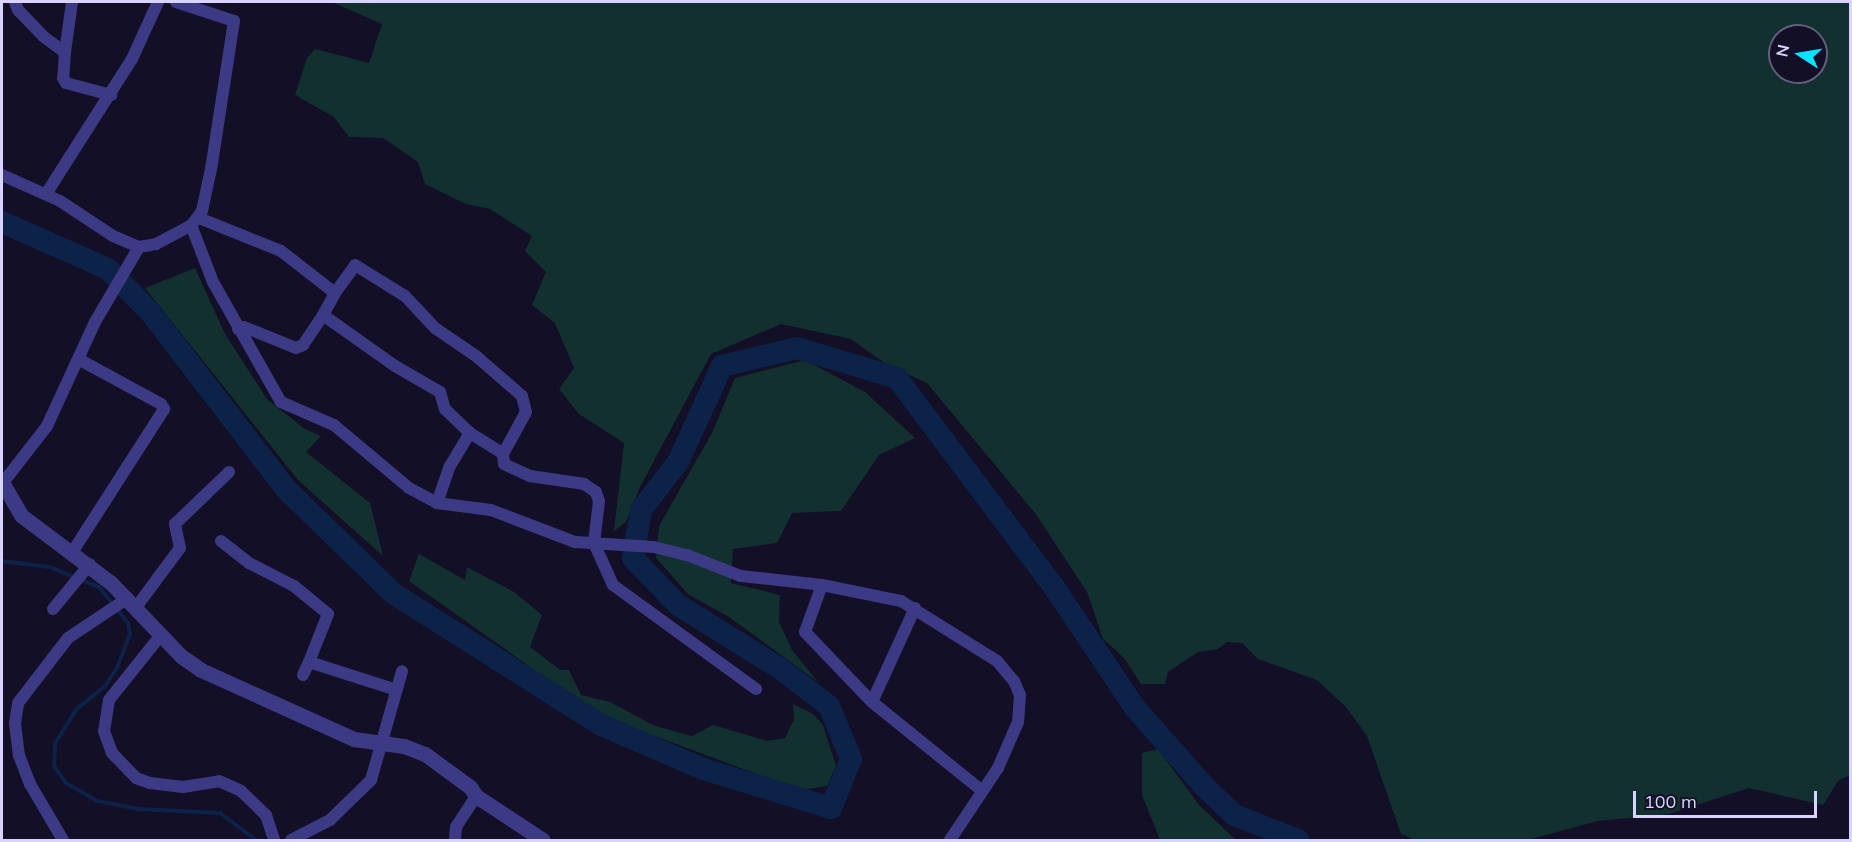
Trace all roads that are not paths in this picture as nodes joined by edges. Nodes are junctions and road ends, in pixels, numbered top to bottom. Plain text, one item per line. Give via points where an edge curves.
1 (15, 2) edge
2 (72, 2) edge
3 (158, 2) edge
4 (176, 2) edge
5 (65, 52) junction
6 (111, 95) junction
7 (2, 175) edge
8 (46, 194) junction
9 (195, 221) junction
10 (139, 247) junction
11 (335, 293) junction
12 (323, 315) junction
13 (238, 329) junction
14 (78, 359) junction
15 (470, 433) junction
16 (503, 454) junction
17 (230, 472) dead end
18 (2, 483) edge
19 (436, 503) junction
20 (221, 541) dead end
21 (594, 543) junction
22 (74, 551) junction
23 (87, 568) junction
24 (822, 585) junction
25 (125, 603) junction
26 (915, 608) junction
27 (53, 609) dead end
28 (161, 635) junction
29 (309, 662) junction
30 (402, 671) dead end
31 (303, 675) dead end
32 (756, 689) dead end
33 (397, 690) junction
34 (872, 702) junction
35 (384, 743) junction
36 (981, 790) junction
37 (476, 796) junction
38 (63, 840) edge
39 (274, 840) edge
40 (291, 840) edge
41 (455, 840) edge
42 (543, 840) edge
43 (950, 840) edge

1 - 5 street via 44,37
2 - 5 street
3 - 6 street
4 - 9 street via 234,21 215,149
5 - 6 street via 66,83
6 - 8 street
7 - 8 street
8 - 10 street via 113,236
9 - 10 street via 156,244
9 - 11 street via 281,251
9 - 13 street via 213,282
10 - 14 street
11 - 12 street
11 - 16 street via 352,266 366,271 405,296 435,328 476,356 522,396 526,412
12 - 13 street via 303,345 296,348 244,327
12 - 15 street via 395,366 440,392 445,410
13 - 19 street via 280,402 334,425 409,488
14 - 18 street via 39,440
14 - 22 street via 164,409
15 - 16 street
15 - 19 street via 450,466
16 - 21 street via 504,464 514,471 584,484 596,492 600,501
17 - 25 street via 176,524 180,548
18 - 22 street via 22,516
19 - 21 street via 491,510 575,542
20 - 29 street via 249,563 294,586 328,614
21 - 24 street via 654,547 741,576
21 - 32 street via 620,592 678,629
22 - 23 street
23 - 25 street
23 - 27 street
24 - 26 street via 901,601
24 - 34 street via 805,632
25 - 28 street
25 - 38 street via 68,638 18,703 15,723 19,756 30,784
26 - 34 street
26 - 36 street via 997,661 1020,695 1013,737 998,768
28 - 35 street via 181,656 229,686 354,739
28 - 39 street via 109,700 104,731 112,753 136,778 150,783 195,787 219,781 241,791 266,815
29 - 31 street
29 - 33 street
30 - 33 street
33 - 35 street
34 - 36 street
35 - 37 street via 425,754
35 - 40 street via 371,780 350,805
36 - 43 street
37 - 41 street via 456,827
37 - 42 street

